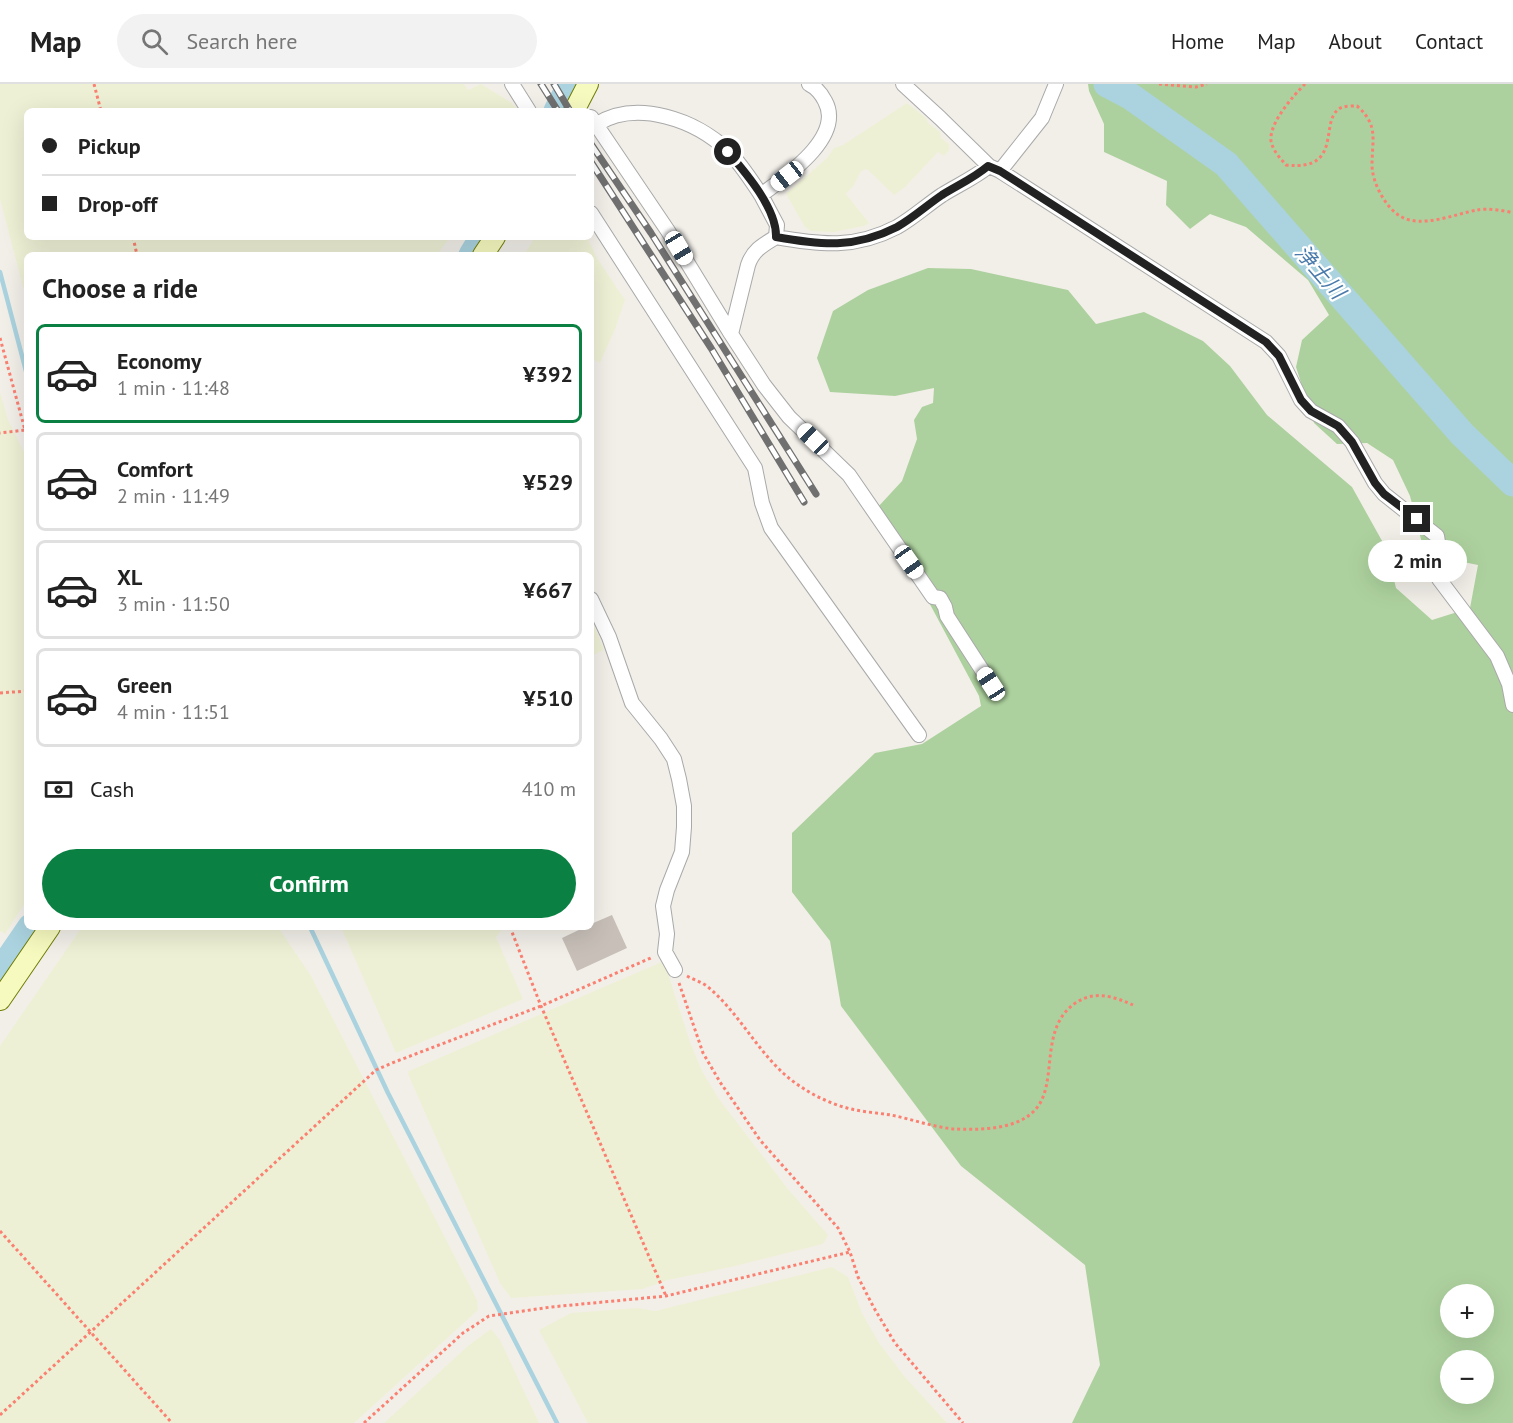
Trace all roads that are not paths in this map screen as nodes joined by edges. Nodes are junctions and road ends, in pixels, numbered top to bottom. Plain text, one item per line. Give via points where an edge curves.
1 (512, 84) edge
2 (588, 84) edge
3 (809, 84) edge
4 (903, 84) edge
5 (1056, 84) edge
6 (527, 108) edge
7 (586, 108) edge
8 (594, 115) edge
9 (594, 126) edge
10 (994, 169) junction
11 (761, 195) junction
12 (594, 218) edge
13 (776, 237) junction
14 (731, 334) junction
15 (594, 605) edge
16 (991, 684) dead end
17 (1513, 705) edge
18 (919, 735) dead end
19 (48, 930) edge
20 (675, 970) road end
21 (0, 1000) edge

1 - 6 street
2 - 7 main road
3 - 11 street via 817,88 830,109 829,123 808,156
4 - 10 street
5 - 10 street via 1031,134
8 - 11 street via 671,118 703,132 728,152
9 - 14 street via 668,231
10 - 13 street via 943,195 898,226 862,241 820,244
10 - 17 street via 1266,342 1279,356 1301,400 1311,411 1338,426 1384,494 1437,536 1439,579 1497,656
11 - 13 street via 777,225
12 - 18 street via 755,468 771,528
13 - 14 street via 751,256
14 - 16 street via 789,417 849,475 933,597 940,598 947,616
15 - 20 street via 632,703 662,739 680,779 684,806 682,852 663,906 665,951
19 - 21 main road

